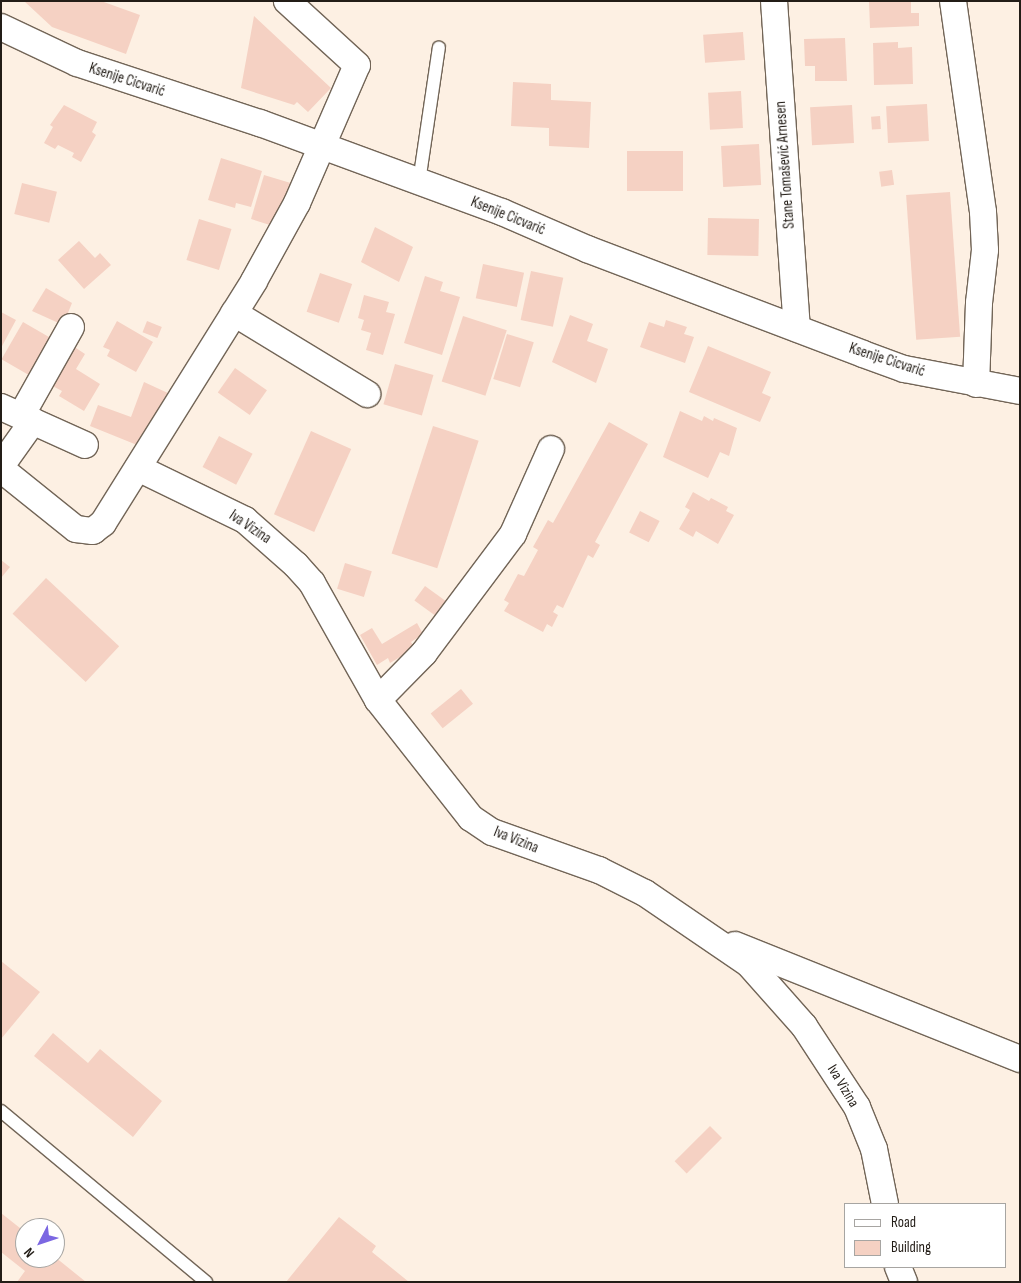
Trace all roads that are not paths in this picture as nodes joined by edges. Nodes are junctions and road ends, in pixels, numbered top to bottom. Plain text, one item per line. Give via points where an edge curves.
1 (287, 1) edge
2 (774, 1) edge
3 (953, 1) edge
4 (1, 27) edge
5 (439, 47) dead end
6 (322, 146) junction
7 (420, 182) junction
8 (234, 313) junction
9 (71, 327) dead end
10 (797, 328) junction
11 (976, 384) junction
12 (1020, 391) edge
13 (367, 394) dead end
14 (19, 415) edge
15 (86, 445) dead end
16 (551, 449) dead end
17 (1, 467) edge
18 (138, 468) junction
19 (378, 700) junction
20 (707, 933) junction
21 (1020, 1059) edge
22 (1, 1111) edge
23 (885, 1203) edge
24 (898, 1268) edge
25 (206, 1282) edge
26 (904, 1282) edge

1 - 6 street via 357,65
2 - 10 street, Stane Tomašević Arnesen
3 - 11 street via 983,212 985,250
4 - 6 street, Ksenije Cicvarić via 77,63
5 - 7 lane
6 - 7 street, Ksenije Cicvarić
6 - 8 street via 297,203
7 - 10 street, Ksenije Cicvarić via 502,212 587,250
8 - 13 street
8 - 18 street
9 - 14 street
10 - 11 street, Ksenije Cicvarić via 904,368
11 - 12 street, Ksenije Cicvarić
14 - 15 street
14 - 17 street
16 - 19 street via 513,534 424,653
17 - 18 street via 76,529 86,532 103,523
18 - 19 street, Iva Vizina via 237,516 273,542 312,584
19 - 20 street, Iva Vizina via 471,818 507,838 599,870 644,893
20 - 21 street
20 - 23 street, Iva Vizina via 749,964 824,1054 857,1107 871,1141
22 - 25 lane
24 - 26 street

